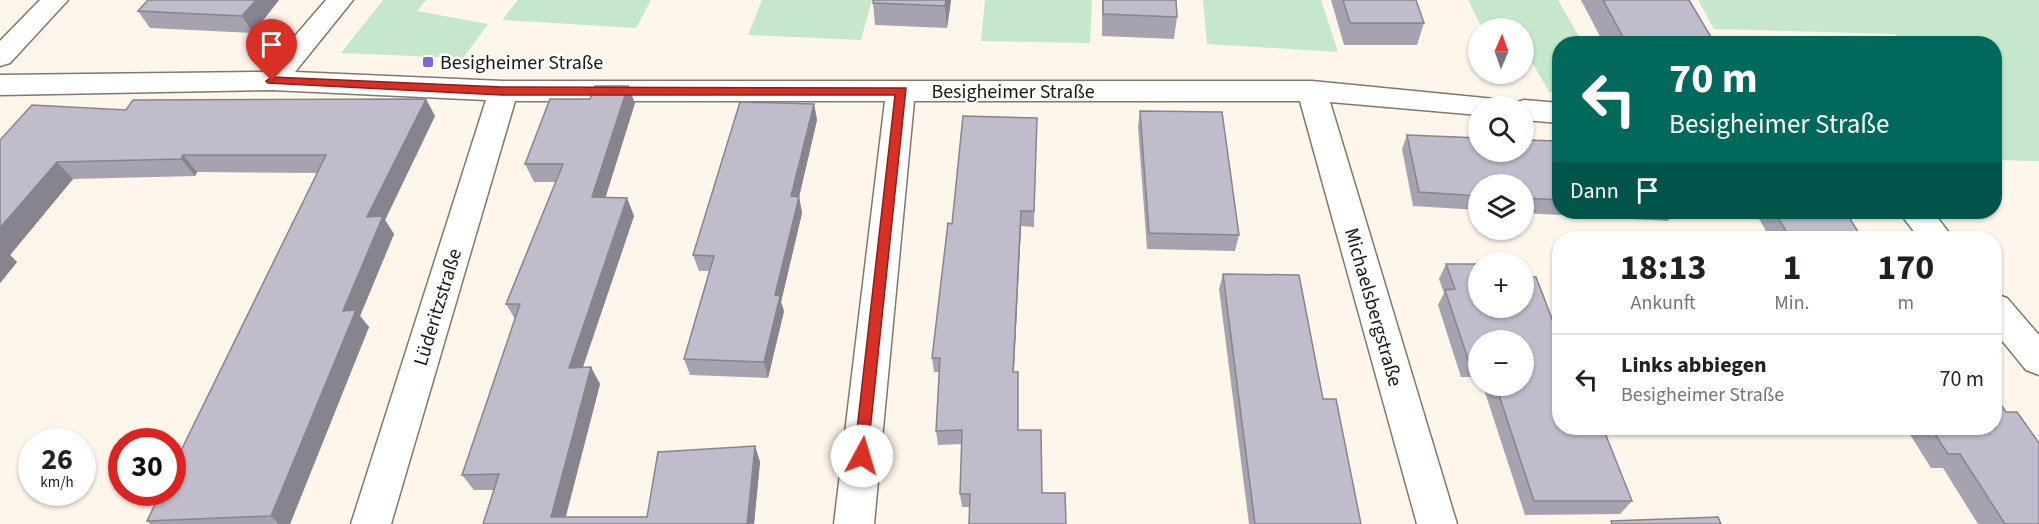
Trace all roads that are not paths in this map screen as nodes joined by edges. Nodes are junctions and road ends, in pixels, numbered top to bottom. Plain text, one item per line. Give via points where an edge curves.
1 (55, 0) edge
2 (340, 0) edge
3 (0, 57) edge
4 (272, 81) junction
5 (0, 84) edge
6 (502, 91) junction
7 (902, 91) junction
8 (1312, 91) junction
9 (1468, 105) edge
10 (1534, 111) edge
11 (1552, 112) edge
12 (1921, 219) edge
13 (1931, 231) edge
14 (2002, 316) edge
15 (2039, 360) edge
16 (371, 524) edge
17 (854, 524) edge
18 (1437, 524) edge

1 - 3 street
2 - 4 street
4 - 5 street, Besigheimer Straße
4 - 6 street, Besigheimer Straße
6 - 7 street, Besigheimer Straße
6 - 16 street, Lüderitzstraße
7 - 8 street, Besigheimer Straße
7 - 17 street
8 - 9 street, Besigheimer Straße
8 - 18 street, Michaelsbergstraße
10 - 11 street
12 - 13 street
14 - 15 street

